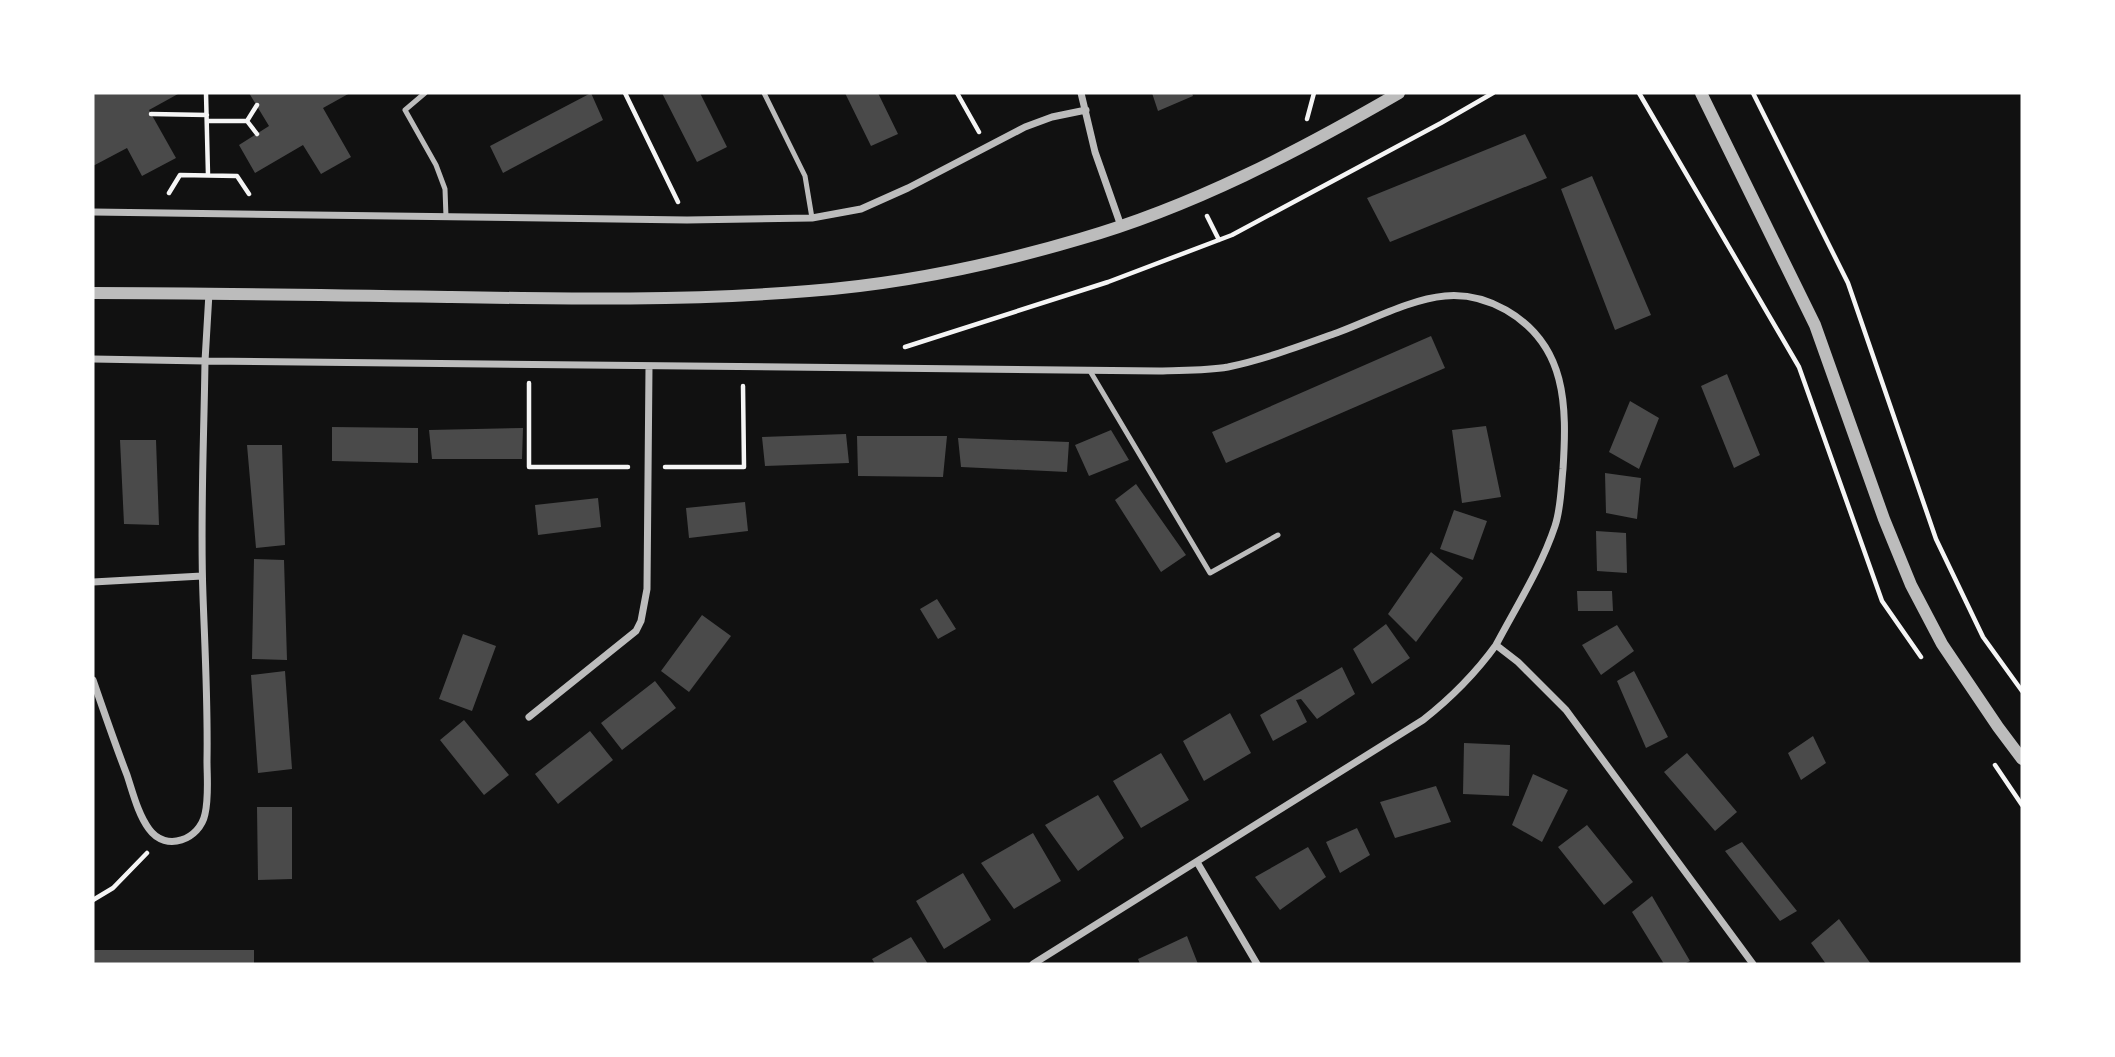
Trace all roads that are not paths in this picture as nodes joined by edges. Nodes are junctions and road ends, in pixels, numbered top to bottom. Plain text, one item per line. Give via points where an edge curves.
1 (425, 93) edge
2 (764, 93) edge
3 (1081, 93) edge
4 (1399, 93) edge
5 (1701, 93) edge
6 (1086, 110) junction
7 (93, 212) edge
8 (446, 217) junction
9 (812, 218) junction
10 (1121, 226) junction
11 (93, 293) edge
12 (209, 293) junction
13 (93, 359) edge
14 (205, 361) junction
15 (649, 367) junction
16 (1090, 371) junction
17 (1278, 534) dead end
18 (202, 576) junction
19 (93, 582) edge
20 (1496, 645) junction
21 (93, 680) edge
22 (529, 717) dead end
23 (2022, 759) edge
24 (1197, 862) junction
25 (1033, 964) edge
26 (1257, 964) edge
27 (1753, 964) edge

1 - 8 lane via 405,110 436,165 445,189
2 - 9 lane via 805,176
3 - 6 street
4 - 10 street via 1230,181
5 - 23 street via 1815,325 1911,585 1942,644
6 - 9 street via 1052,117 987,145 860,209
6 - 10 street via 1098,162
7 - 8 street
8 - 9 street
10 - 12 street via 968,268 812,291 550,299
11 - 12 street
12 - 14 street
13 - 14 street
14 - 15 street
14 - 18 street
15 - 16 street
15 - 22 street via 647,589 641,621 636,631
16 - 17 lane via 1210,573
16 - 20 street via 1228,366 1443,296 1486,301 1515,315 1543,341 1555,369 1564,413 1562,482 1555,525
18 - 19 street
18 - 21 street via 208,715 205,814 201,826 180,842 167,842 149,830
20 - 24 street via 1466,682 1423,720
20 - 27 street via 1566,710
24 - 25 street
24 - 26 street

